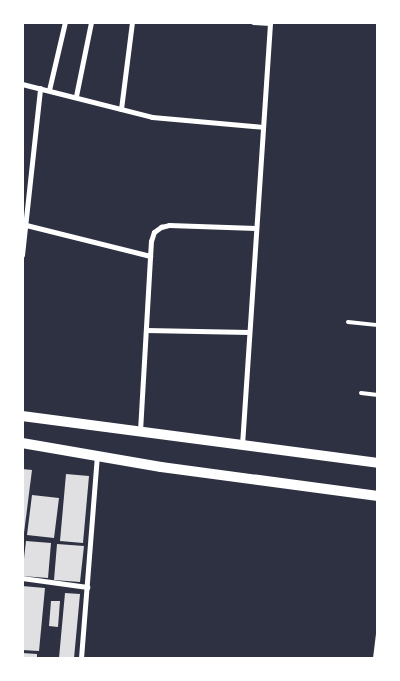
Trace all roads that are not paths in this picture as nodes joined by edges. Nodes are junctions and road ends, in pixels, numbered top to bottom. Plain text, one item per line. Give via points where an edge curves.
1 (65, 22) edge
2 (91, 22) edge
3 (132, 22) edge
4 (253, 22) edge
5 (270, 23) edge
6 (22, 84) edge
7 (40, 88) junction
8 (49, 90) junction
9 (76, 96) junction
10 (121, 109) junction
11 (263, 127) junction
12 (26, 225) junction
13 (256, 228) junction
14 (23, 235) edge
15 (22, 255) edge
16 (150, 256) junction
17 (348, 322) dead end
18 (378, 325) edge
19 (146, 330) junction
20 (249, 332) junction
21 (361, 393) dead end
22 (378, 394) edge
23 (22, 416) edge
24 (140, 431) junction
25 (22, 443) edge
26 (242, 445) junction
27 (97, 456) junction
28 (378, 463) edge
29 (378, 496) edge
30 (22, 578) edge
31 (87, 587) junction
32 (378, 634) edge
33 (81, 658) edge
34 (375, 658) edge

1 - 8 street
2 - 9 street
3 - 10 street
4 - 5 street
5 - 11 street
6 - 7 street
7 - 8 street
7 - 12 street
8 - 9 street
9 - 10 street
10 - 11 street via 152,117
11 - 13 street
12 - 14 street
12 - 16 street
13 - 16 street via 161,226 154,232
13 - 20 street
14 - 15 street
16 - 19 street
17 - 18 lane
19 - 20 street
19 - 24 street
20 - 26 street
21 - 22 lane
23 - 24 main road
24 - 26 main road
25 - 27 main road
26 - 28 main road
27 - 29 main road
27 - 31 street
30 - 31 street
31 - 33 street
32 - 34 street

